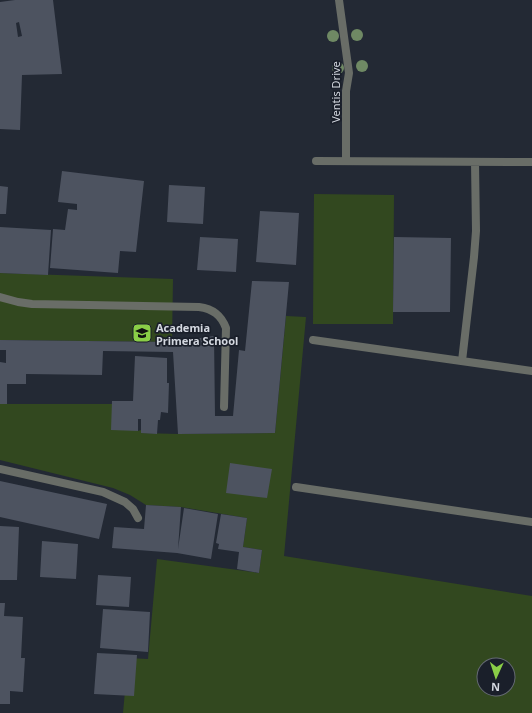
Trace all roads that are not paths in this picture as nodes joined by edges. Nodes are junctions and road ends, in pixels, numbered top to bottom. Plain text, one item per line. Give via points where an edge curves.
1 (339, 0) edge
2 (316, 161) dead end
3 (346, 161) junction
4 (475, 162) junction
5 (532, 162) edge
6 (0, 297) edge
7 (313, 340) dead end
8 (462, 361) junction
9 (532, 371) edge
10 (224, 407) dead end
11 (0, 469) edge
12 (296, 487) dead end
13 (138, 518) dead end
14 (532, 522) edge

1 - 3 street, Ventis Drive via 349,73 346,91
2 - 3 street
3 - 4 street
4 - 5 street
4 - 8 street via 476,231
6 - 10 street via 32,304 199,307 213,310 226,328
7 - 8 street
8 - 9 street
11 - 13 street via 103,492 125,502
12 - 14 street

